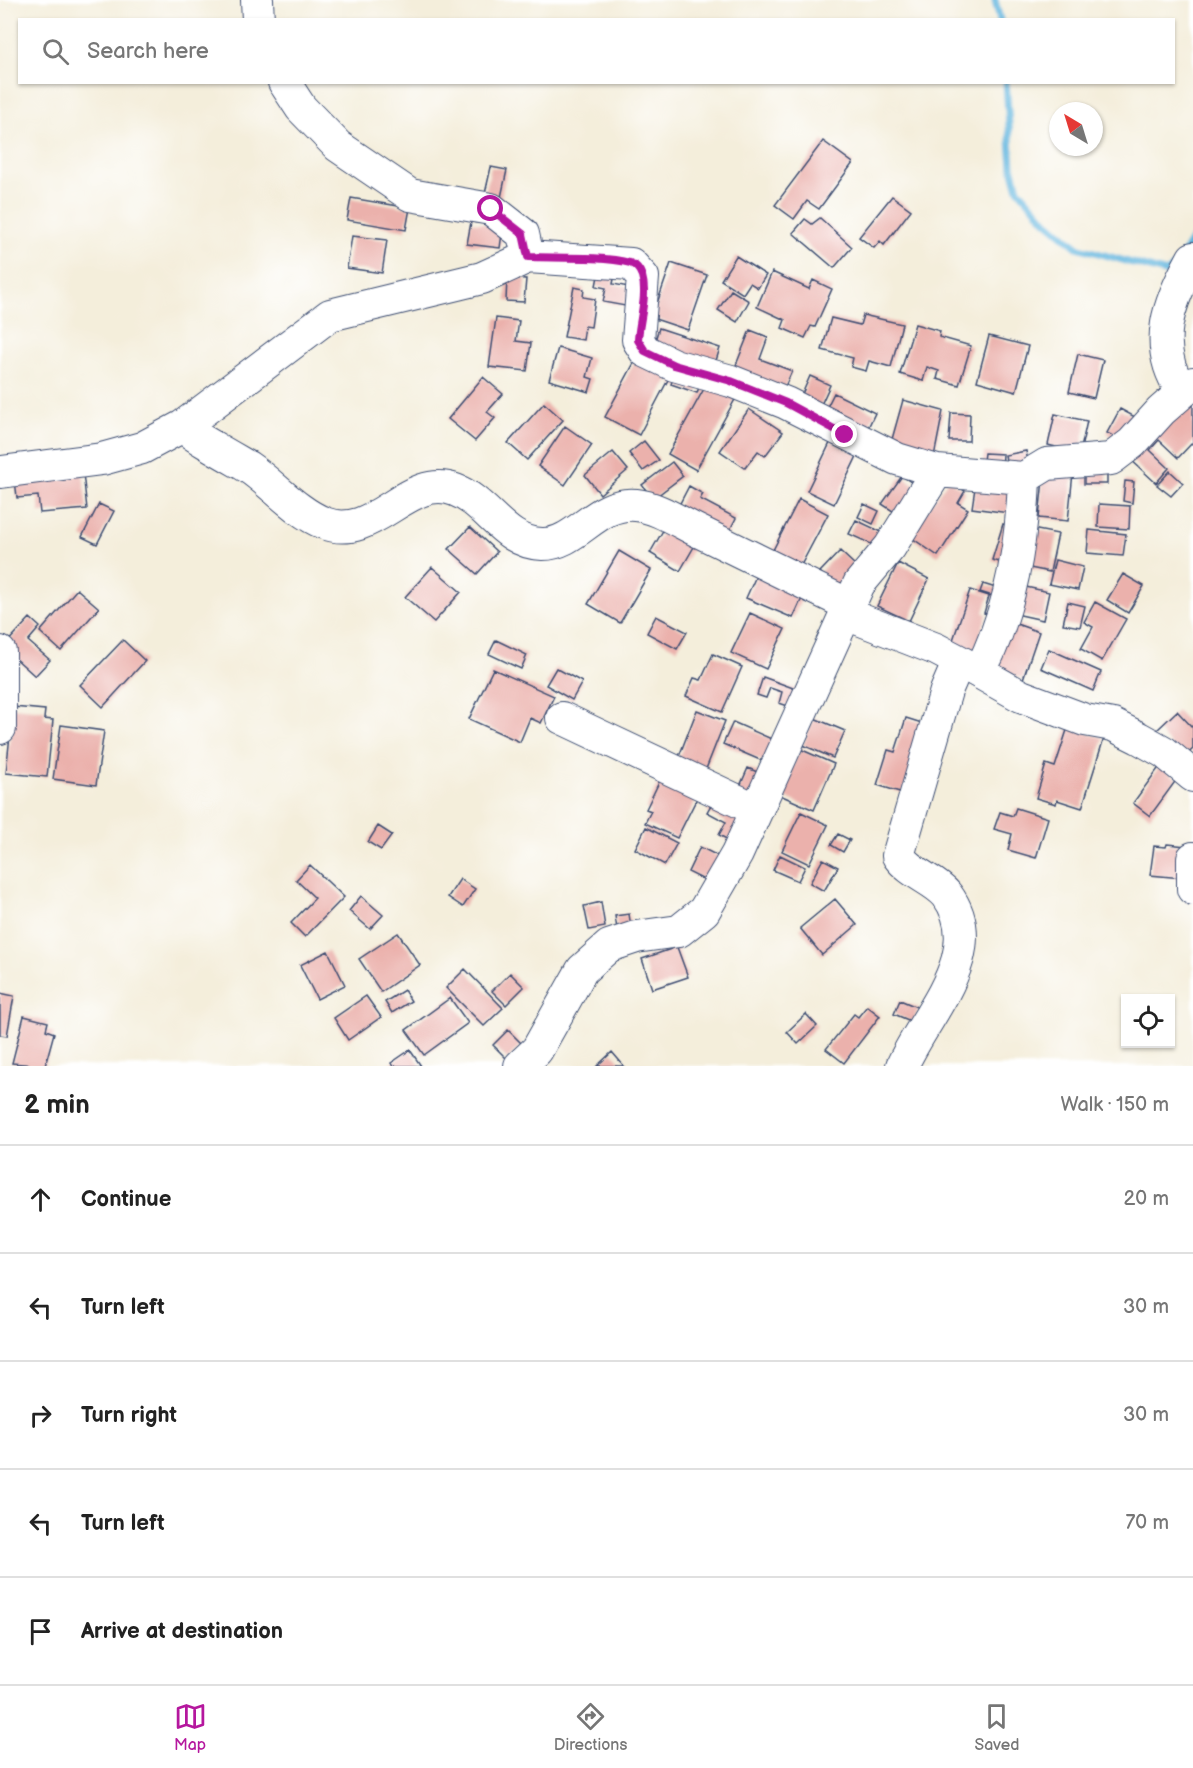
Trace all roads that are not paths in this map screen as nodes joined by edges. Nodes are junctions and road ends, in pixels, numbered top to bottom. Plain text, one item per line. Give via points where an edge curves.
1 (257, 0) edge
2 (258, 18) edge
3 (285, 84) edge
4 (528, 257) junction
5 (1193, 258) edge
6 (1187, 387) edge
7 (183, 426) junction
8 (937, 471) junction
9 (0, 476) edge
10 (1024, 478) junction
11 (847, 609) junction
12 (0, 652) edge
13 (970, 666) junction
14 (562, 718) dead end
15 (0, 728) edge
16 (1193, 776) edge
17 (757, 810) junction
18 (1193, 858) edge
19 (1193, 889) edge
20 (538, 1061) edge
21 (902, 1066) edge

1 - 2 street
3 - 4 street via 301,108 338,146 410,195 491,209 523,234
4 - 7 street via 482,278 330,315
4 - 8 street via 631,264 643,277 638,340 645,351 674,365 731,381 786,403 897,459
5 - 6 street via 1176,289 1166,329 1168,365
6 - 10 street via 1120,454 1111,459 1047,464
7 - 9 street via 142,448 102,459
7 - 11 street via 324,523 338,526 366,522 420,491 447,489 476,504 507,532 526,542 543,544 564,539 602,512 634,504 668,516
8 - 10 street
8 - 11 street via 890,547 859,584
10 - 13 street via 1018,541 1004,612
11 - 13 street
11 - 17 street
12 - 15 street
13 - 16 street via 1021,696 1085,720 1113,725 1164,752
13 - 21 street via 939,713 898,856 906,867 945,892 956,909 962,946 934,1010
14 - 17 street
17 - 20 street via 704,911 679,931 636,937 609,946 582,970
18 - 19 street

